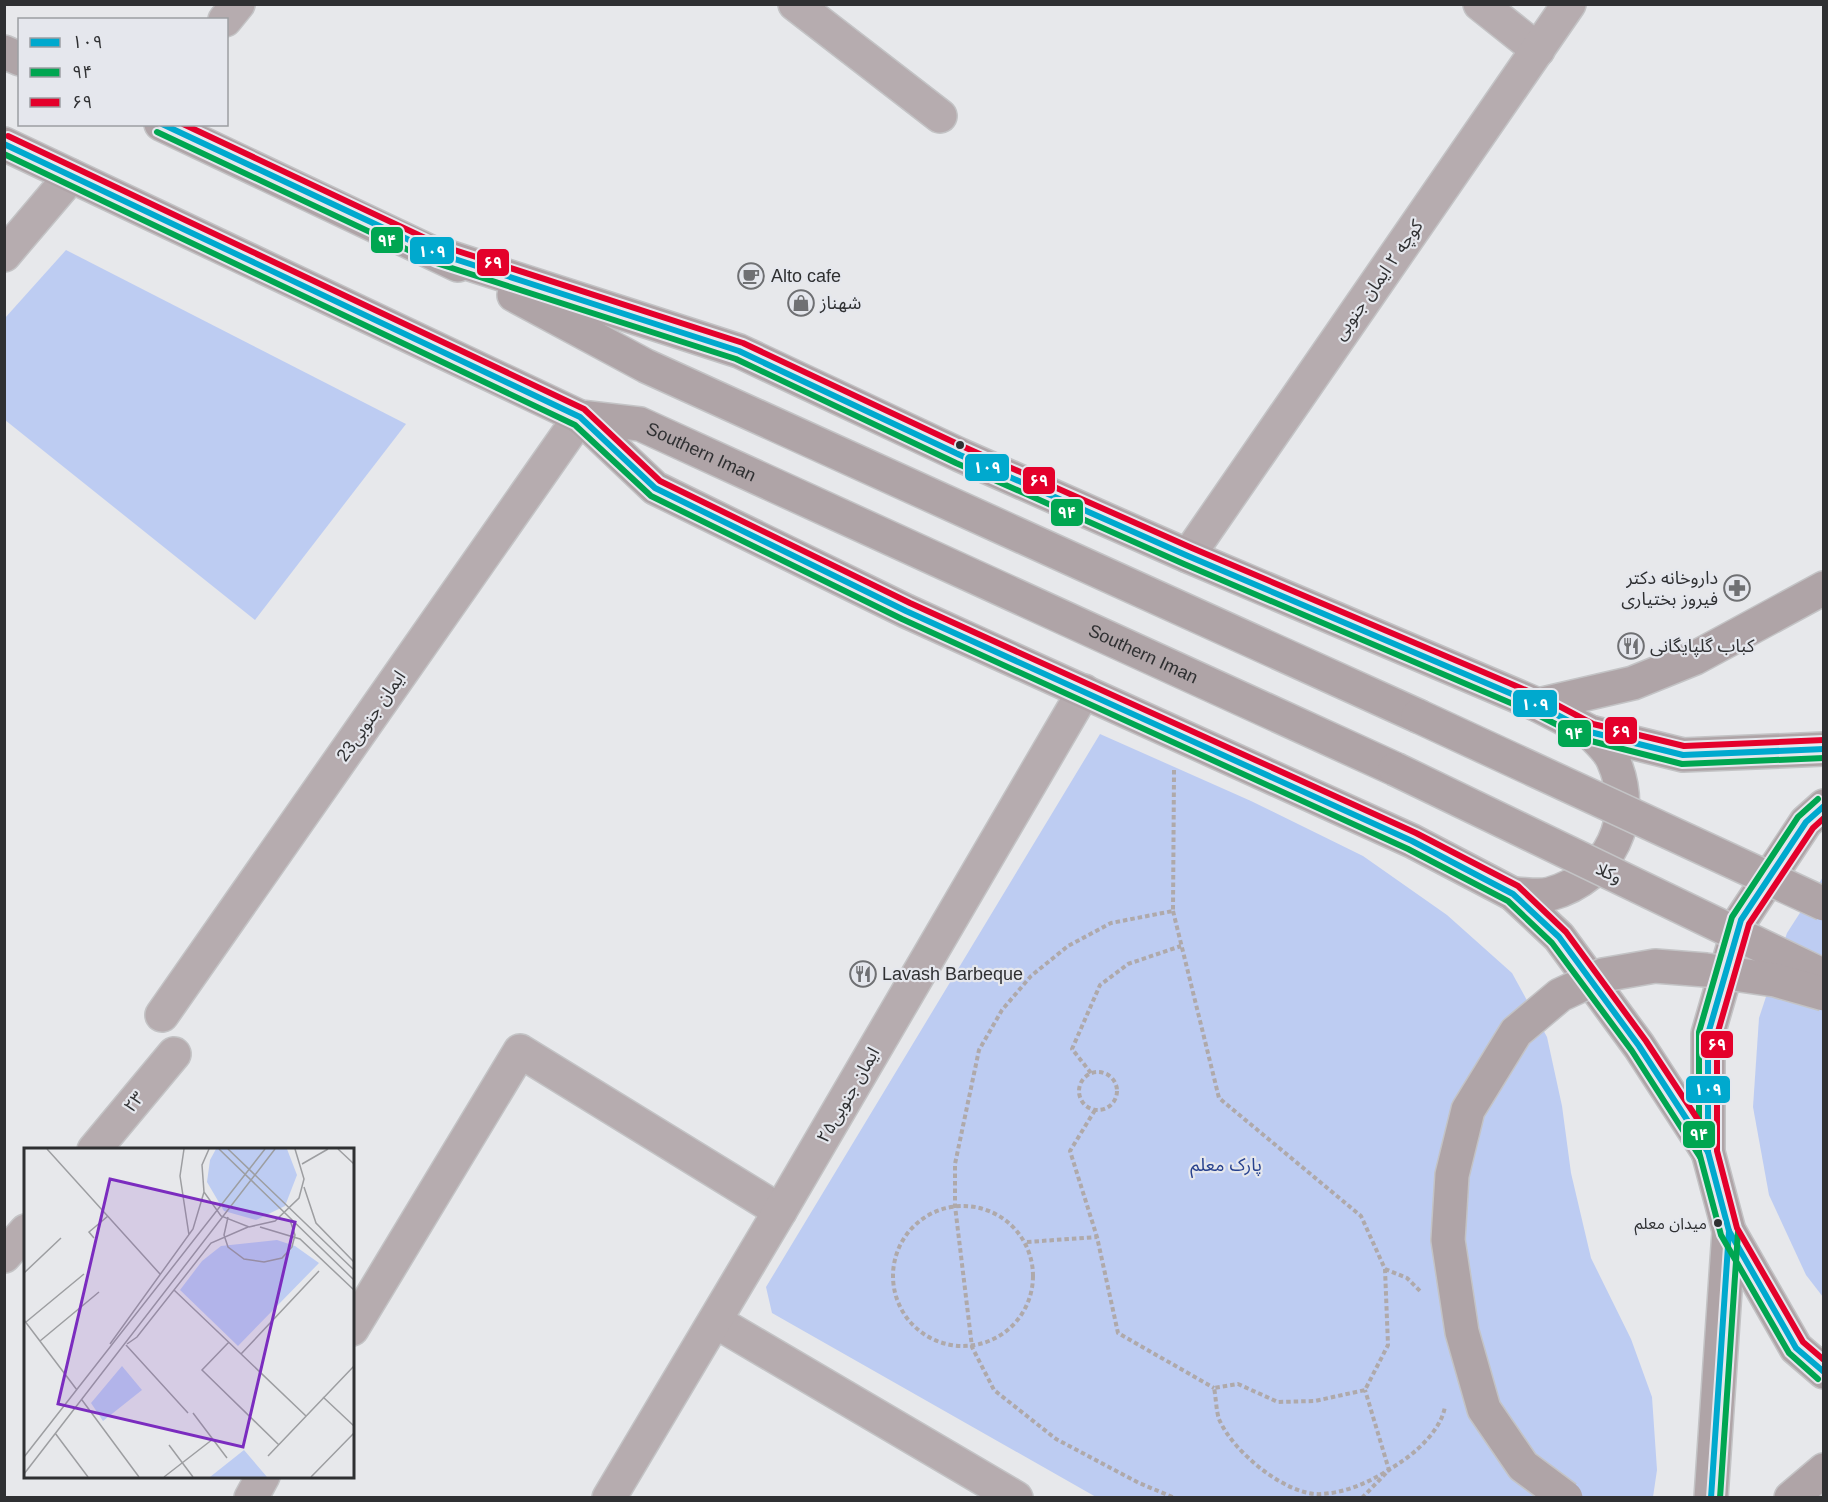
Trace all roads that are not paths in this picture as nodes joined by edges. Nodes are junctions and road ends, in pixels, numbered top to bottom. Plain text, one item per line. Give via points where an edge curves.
1 (238, 4) edge
2 (795, 4) edge
3 (1480, 4) edge
4 (1569, 4) edge
5 (227, 18) edge
6 (1538, 50) junction
7 (4, 52) edge
8 (18, 58) edge
9 (940, 116) dead end
10 (165, 126) edge
11 (4, 144) edge
12 (71, 176) junction
13 (4, 255) edge
14 (439, 255) junction
15 (580, 417) junction
16 (1188, 556) junction
17 (1824, 588) edge
18 (1084, 691) junction
19 (1538, 705) junction
20 (1590, 732) junction
21 (1824, 749) edge
22 (1395, 769) joint
23 (1824, 807) edge
24 (1513, 894) junction
25 (1824, 904) edge
26 (1824, 976) edge
27 (1824, 994) edge
28 (162, 1015) dead end
29 (174, 1054) dead end
30 (95, 1148) edge
31 (1708, 1152) junction
32 (780, 1211) junction
33 (1729, 1231) junction
34 (715, 1321) junction
35 (354, 1326) edge
36 (1824, 1372) edge
37 (1824, 1470) edge
38 (262, 1478) edge
39 (251, 1497) edge
40 (609, 1497) edge
41 (1016, 1497) edge
42 (1566, 1497) edge
43 (1711, 1497) edge
44 (1791, 1497) edge

1 - 5 street
2 - 9 street
3 - 6 street
4 - 6 street, کوچه ۲ ایمان جنوبی
6 - 16 street, کوچه ۲ ایمان جنوبی
7 - 8 main road
10 - 14 main road
11 - 12 main road, Southern Iman
12 - 13 street
12 - 15 main road, Southern Iman
14 - 16 main road via 739,351
14 - 25 main road, bridge via 646,366
15 - 18 main road via 655,488 906,611
15 - 22 main road, Southern Iman via 640,424
15 - 28 street, 23ایمان جنوبی
16 - 19 main road
17 - 19 main road via 1695,658 1633,683
18 - 24 main road via 1412,841
18 - 32 street, ایمان جنوبی۲۵
19 - 20 main road
20 - 21 main road via 1683,755
20 - 24 main road via 1613,759 1623,792 1621,827 1606,858 1580,882 1548,895
22 - 26 main road, وکلا, bridge
23 - 31 main road via 1806,822 1741,920 1708,1034
24 - 31 main road via 1559,937 1639,1046
27 - 42 main road, bridge via 1775,980 1706,970 1655,966 1603,975 1560,995 1516,1032 1468,1110 1452,1175 1448,1240 1462,1332 1484,1409 1523,1466
29 - 30 street, ۲۳
31 - 33 main road
32 - 34 street, ایمان جنوبی۲۵
32 - 35 street via 520,1051
33 - 36 main road via 1796,1348
33 - 43 main road
34 - 40 street, ایمان جنوبی۲۵
34 - 41 street
37 - 44 main road
38 - 39 street

